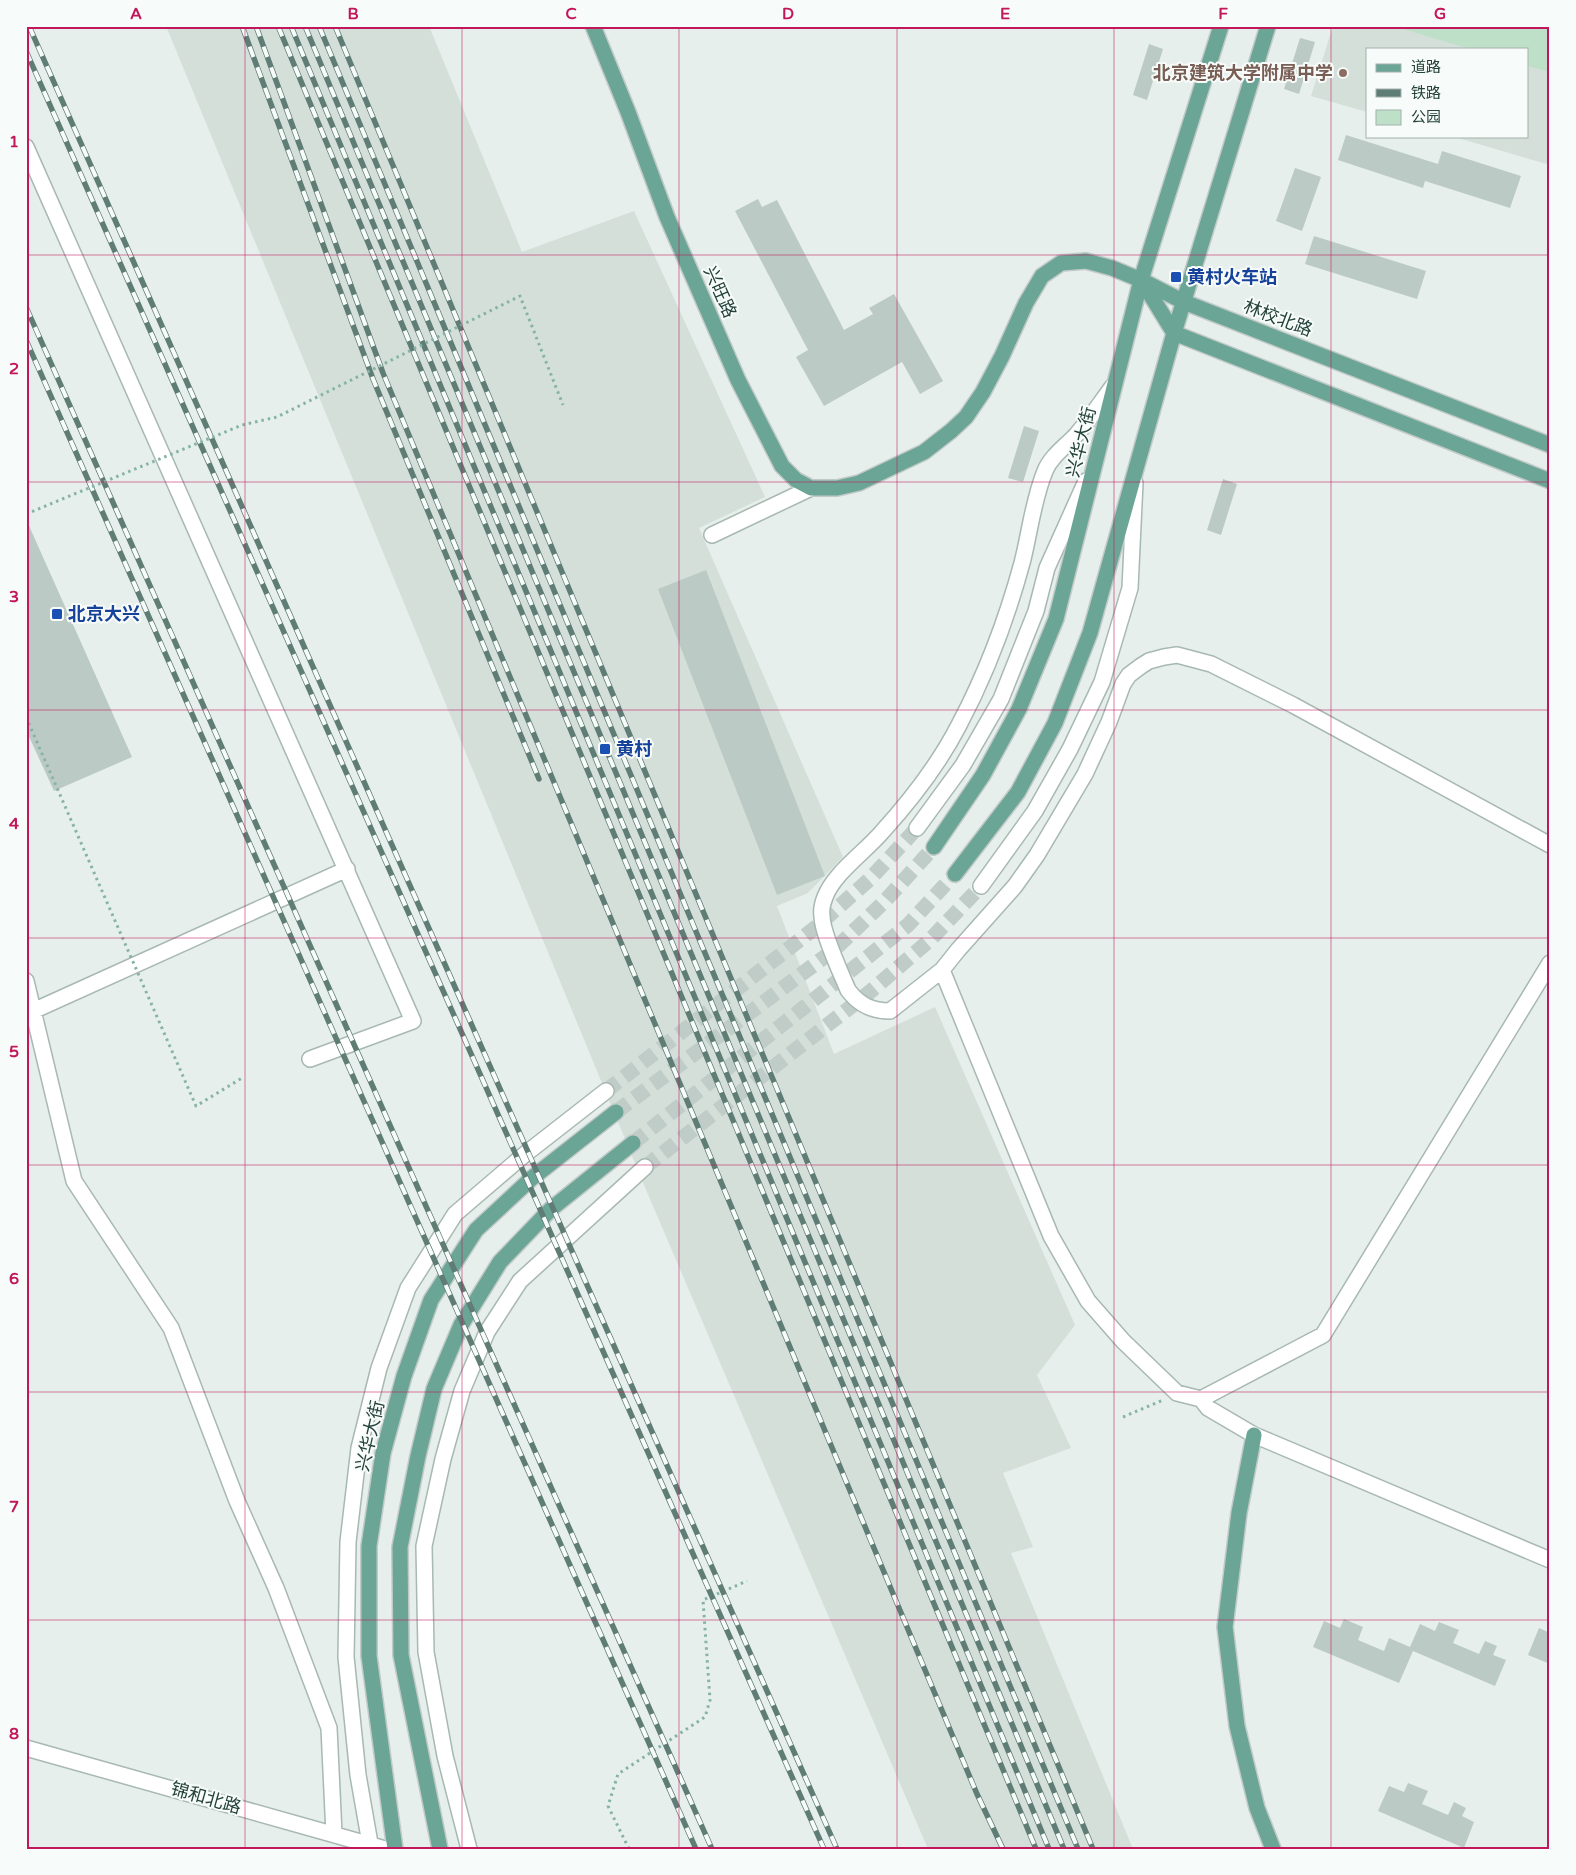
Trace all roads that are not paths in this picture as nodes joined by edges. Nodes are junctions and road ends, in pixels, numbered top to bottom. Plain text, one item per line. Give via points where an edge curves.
1 (593, 26) edge
2 (1221, 26) edge
3 (1268, 26) edge
4 (26, 147) edge
5 (1141, 280) junction
6 (1184, 302) junction
7 (1174, 333) junction
8 (1114, 386) junction
9 (1550, 445) edge
10 (1096, 460) junction
11 (1136, 468) junction
12 (1550, 481) edge
13 (811, 488) junction
14 (712, 535) dead end
15 (917, 828) tunnel mouth
16 (1550, 844) edge
17 (934, 847) tunnel mouth
18 (346, 869) junction
19 (955, 874) tunnel mouth
20 (981, 886) tunnel mouth
21 (1550, 963) edge
22 (942, 970) junction
23 (26, 981) edge
24 (33, 1011) junction
25 (310, 1059) dead end
26 (606, 1091) tunnel mouth
27 (616, 1112) tunnel mouth
28 (633, 1143) tunnel mouth
29 (645, 1167) tunnel mouth
30 (1201, 1399) junction
31 (1254, 1434) junction
32 (1550, 1560) edge
33 (26, 1748) edge
34 (334, 1834) junction
35 (375, 1847) edge
36 (395, 1849) edge
37 (440, 1849) edge
38 (469, 1849) edge
39 (1273, 1849) edge

1 - 13 main road, 兴旺路 via 667,217 738,380 782,466 796,480
2 - 5 main road, 兴华大街
3 - 6 main road
4 - 18 street
5 - 6 main road, 林校北路
5 - 7 main road
5 - 8 main road, 兴华大街
5 - 13 main road, 林校北路 via 1086,261 1061,263 1042,276 983,392 966,417 924,452 883,473 836,488
6 - 7 main road
6 - 9 main road, 林校北路
7 - 11 main road
7 - 12 main road
8 - 10 main road, 兴华大街
8 - 22 street via 1046,470 999,633 959,725 920,787 882,833 843,871 825,898 822,916 826,932 848,990 868,1008 890,1011
10 - 15 street via 1047,568 1036,611 1001,699 963,765
10 - 17 main road, 兴华大街 via 1056,619 1019,710 983,774
11 - 19 main road via 1090,632 1055,723 1018,792
11 - 20 street via 1130,588 1102,682 1035,811
13 - 14 street
16 - 22 street via 1211,664 1177,655 1164,657 1149,661 1129,675 1085,774 1037,856
18 - 24 street
18 - 25 street via 413,1021
21 - 30 street via 1323,1335
22 - 30 street via 1051,1236 1088,1301 1123,1341 1177,1393
23 - 24 street
24 - 34 street via 74,1180 171,1328 329,1728
26 - 35 street via 455,1214 408,1288 379,1368 359,1448 348,1542 346,1657 358,1775
27 - 36 main road, 兴华大街 via 532,1178 476,1230 431,1300 404,1376 383,1453 370,1546 369,1656
28 - 37 main road via 551,1209 500,1262 461,1325 434,1389 400,1547 400,1655
29 - 38 street via 520,1280 487,1332 462,1390 443,1459 424,1546 426,1652 445,1756
30 - 31 street via 1208,1408
31 - 32 street
31 - 39 main road via 1239,1513 1225,1627 1237,1726 1257,1808
33 - 34 street, 锦和北路
34 - 35 street, 锦和北路

